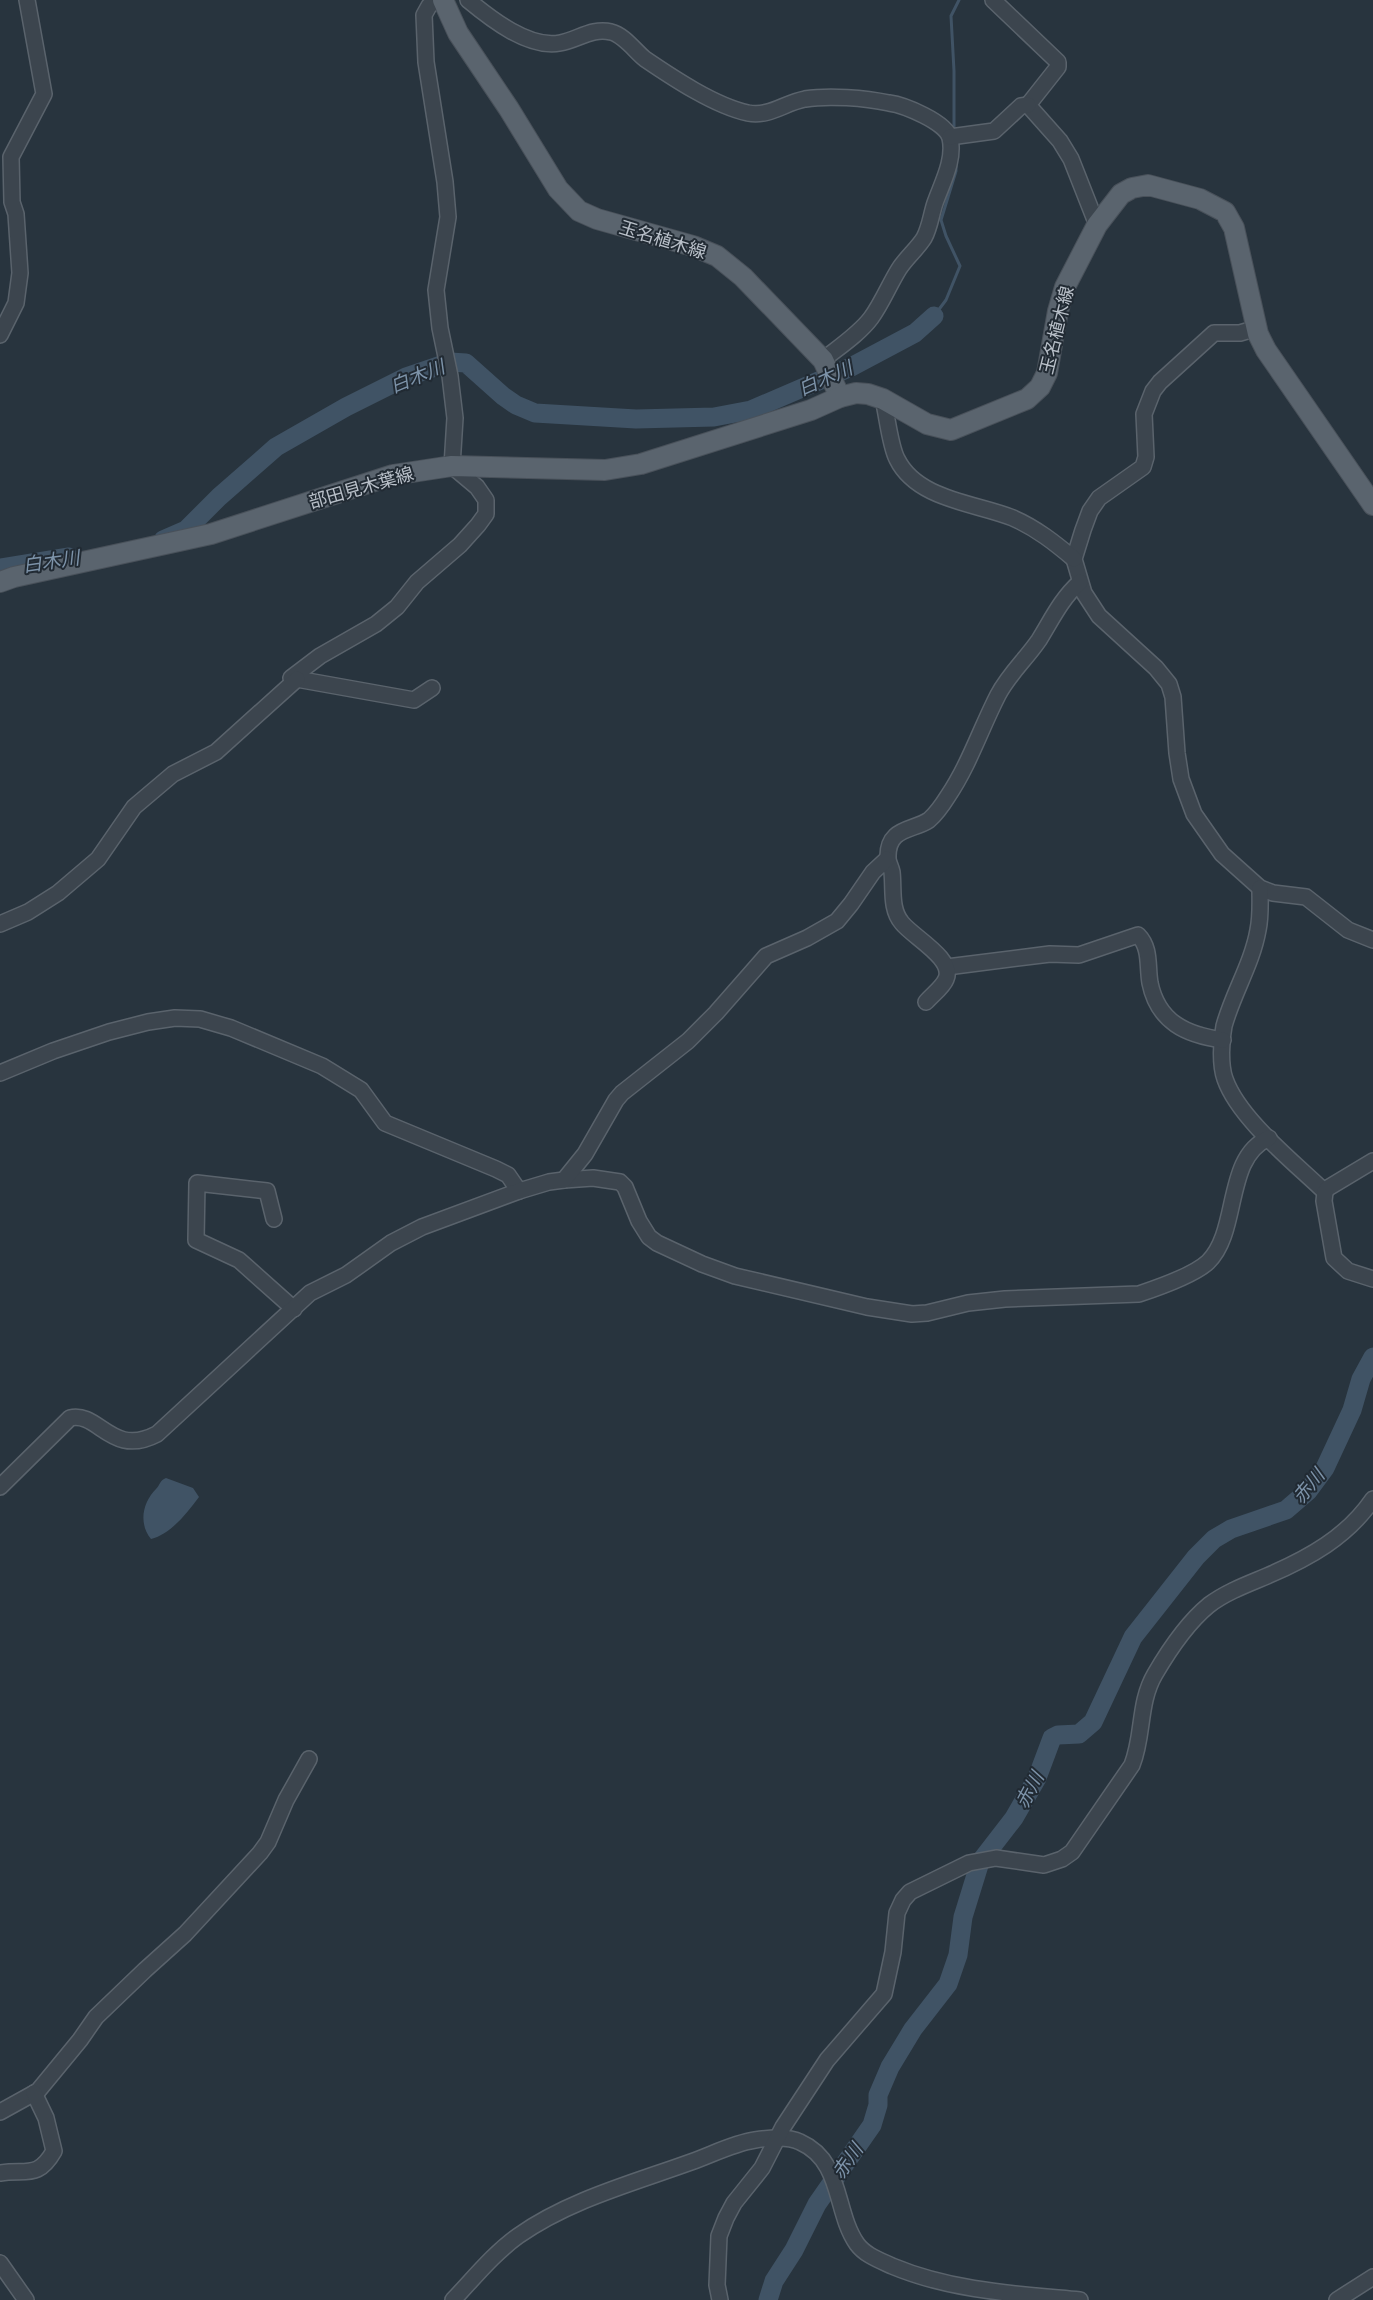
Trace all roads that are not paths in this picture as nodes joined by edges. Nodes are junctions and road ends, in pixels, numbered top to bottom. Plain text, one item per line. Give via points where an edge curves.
1 (27, 0) edge
2 (436, 0) edge
3 (443, 0) edge
4 (468, 0) edge
5 (993, 0) edge
6 (1028, 105) junction
7 (956, 136) junction
8 (1097, 226) junction
9 (1257, 328) junction
10 (0, 336) edge
11 (830, 376) junction
12 (883, 399) junction
13 (452, 466) junction
14 (1373, 505) edge
15 (1074, 559) junction
16 (0, 582) edge
17 (1080, 582) junction
18 (297, 679) junction
19 (432, 688) dead end
20 (887, 859) junction
21 (1260, 888) junction
22 (0, 924) edge
23 (1373, 940) edge
24 (947, 967) junction
25 (926, 1002) dead end
26 (1223, 1040) junction
27 (0, 1073) edge
28 (1269, 1138) junction
29 (1373, 1161) edge
30 (564, 1180) junction
31 (519, 1190) junction
32 (1325, 1192) junction
33 (274, 1219) dead end
34 (1373, 1279) edge
35 (294, 1309) junction
36 (0, 1487) edge
37 (1373, 1498) edge
38 (309, 1759) dead end
39 (34, 2093) junction
40 (0, 2112) edge
41 (776, 2139) junction
42 (0, 2173) edge
43 (0, 2263) edge
44 (1373, 2277) edge
45 (26, 2300) edge
46 (453, 2300) edge
47 (720, 2300) edge
48 (1080, 2300) edge
49 (1338, 2300) edge

1 - 10 street via 44,94 11,157 20,273 16,304
2 - 13 street via 424,15 426,62 448,217 436,290 455,418
3 - 11 main road, 玉名植木線 via 458,34 558,189 579,211 717,256 743,277
4 - 7 street via 512,31 547,44 561,43 588,33 612,32 644,58 690,87 746,112 761,115 807,99 866,100 891,103 915,112
5 - 6 street via 1058,62 1058,67
6 - 7 street via 1021,106 994,131
6 - 8 street via 1060,141
7 - 11 street via 923,238 898,270 872,317
8 - 9 main road, 玉名植木線 via 1121,194 1148,185 1200,199 1224,212 1234,228
8 - 12 main road, 玉名植木線 via 1065,287 1047,373 1040,387 1027,399 951,430 927,424
9 - 14 main road, 玉名植木線 via 1266,350
9 - 15 street via 1240,333 1214,333 1160,382 1144,414 1146,457 1143,467 1099,498 1090,511
11 - 12 main road, 玉名植木線 via 856,393
11 - 13 main road, 部田見木葉線 via 812,410 642,464 605,470
12 - 15 street via 896,459 913,480 945,498 1014,519 1039,531
13 - 16 main road, 部田見木葉線 via 393,474 211,534
13 - 18 street via 477,487 486,500 486,514 478,525 417,582 396,607 376,624 320,656 291,678
15 - 17 street
17 - 20 street via 1059,604 1038,640 998,694 948,797 928,820 898,834 892,841
17 - 21 street via 1099,616 1169,684 1174,697 1182,779 1194,814 1222,854
18 - 19 street via 414,700
18 - 22 street via 216,752 173,774 134,807 98,859 58,893 28,912
20 - 24 street via 892,870 893,902 901,922
20 - 30 street via 873,872 837,921 766,956 688,1041 622,1093 585,1154
21 - 23 street via 1306,897 1348,930
21 - 26 street via 1258,930 1224,1026
24 - 25 street via 946,981
24 - 26 street via 1050,954 1079,955 1138,935 1144,941 1148,954 1150,984 1170,1020 1184,1031
26 - 28 street via 1225,1079 1236,1099
27 - 31 street via 109,1032 175,1018 200,1019 231,1028 322,1066 361,1090 385,1123 496,1169 508,1175
28 - 30 street via 1257,1143 1250,1152 1221,1241 1208,1262 1194,1271 1139,1294 1004,1299 912,1314 867,1307 718,1271 679,1255 649,1237 639,1222 626,1187 620,1182 593,1178
28 - 32 street
29 - 32 street
30 - 31 street
31 - 35 street via 422,1226 391,1243 346,1275 310,1293
32 - 34 street via 1324,1210 1334,1258 1348,1270
33 - 35 street via 266,1191 198,1183 196,1240 239,1260
35 - 36 street via 157,1434 140,1442 123,1440 107,1434 84,1418 70,1418
37 - 41 street via 1355,1522 1330,1544 1221,1597 1192,1622 1148,1686 1138,1750 1132,1765 1072,1852 1044,1865 996,1858 968,1863 910,1892 899,1906 884,1994 827,2060
38 - 39 street via 260,1853 186,1934 96,2017
39 - 40 street
39 - 42 street via 46,2118 54,2151 48,2161 34,2172
41 - 46 street via 754,2140 608,2191 553,2215 509,2243
41 - 47 street via 762,2168 734,2203 719,2236 717,2285
41 - 48 street via 799,2141 821,2156 834,2178 848,2229 858,2246 872,2257 944,2284
43 - 45 street
44 - 49 street

